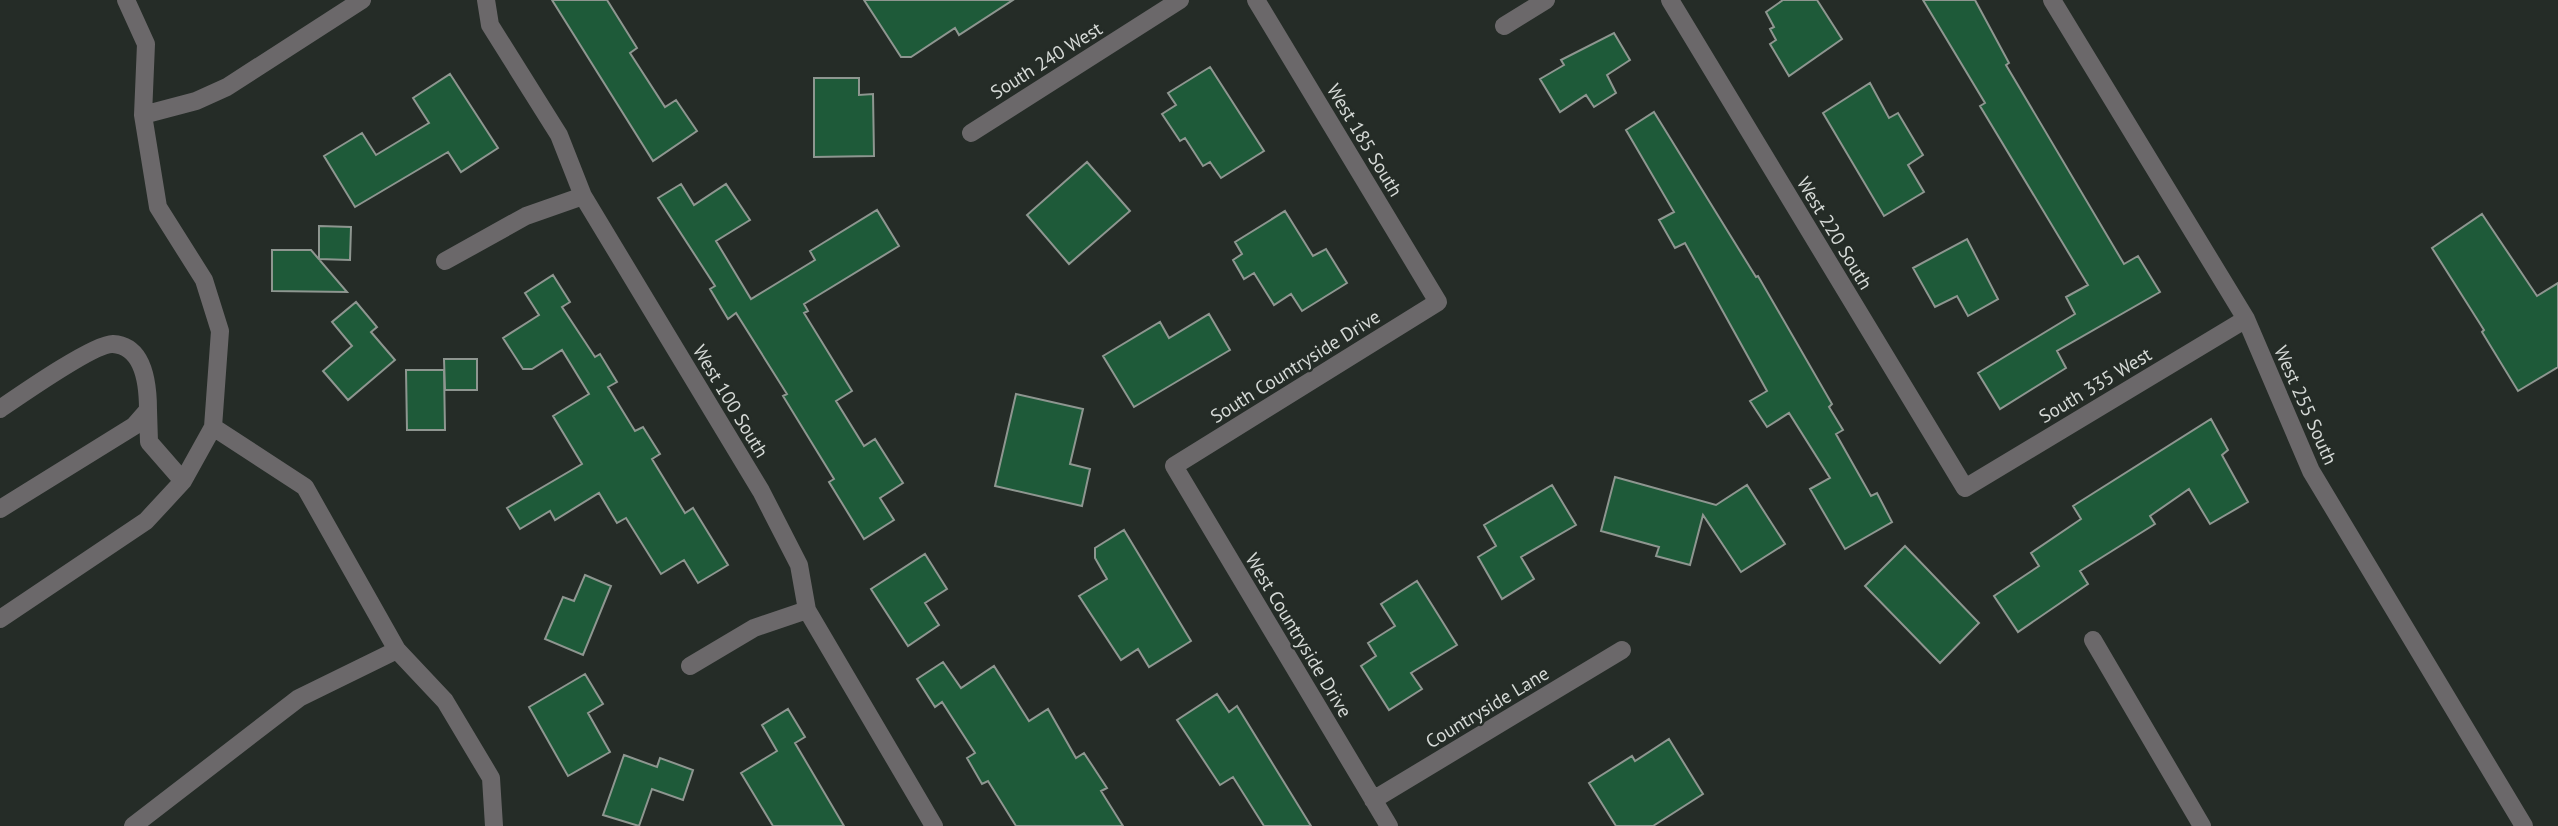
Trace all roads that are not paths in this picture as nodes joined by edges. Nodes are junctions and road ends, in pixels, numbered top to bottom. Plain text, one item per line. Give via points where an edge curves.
1 (126, 0) edge
2 (362, 0) edge
3 (486, 0) edge
4 (1180, 0) edge
5 (1256, 0) edge
6 (1546, 0) edge
7 (1670, 0) edge
8 (2052, 0) edge
9 (1504, 26) dead end
10 (143, 114) junction
11 (971, 133) dead end
12 (583, 196) junction
13 (445, 261) dead end
14 (1438, 302) joint
15 (2246, 319) junction
16 (0, 409) edge
17 (148, 410) junction
18 (213, 427) junction
19 (1174, 466) joint
20 (183, 481) junction
21 (1965, 488) joint
22 (0, 509) edge
23 (807, 610) junction
24 (0, 619) edge
25 (2093, 640) dead end
26 (397, 650) junction
27 (1622, 650) dead end
28 (690, 666) dead end
29 (1373, 800) junction
30 (133, 826) edge
31 (494, 826) edge
32 (934, 826) edge
33 (1389, 826) edge
34 (2202, 826) edge
35 (2524, 826) edge

1 - 10 street via 146,44
2 - 10 street via 227,87 196,102
3 - 12 street, West 100 South via 490,25 559,135
4 - 11 street, South 240 West
5 - 14 street, West 185 South
6 - 9 street
7 - 21 street, West 220 South
8 - 15 street, West 255 South
10 - 18 street via 158,206 204,280 220,331
12 - 13 street via 526,216
12 - 23 street, West 100 South via 761,491 799,565
14 - 19 street, South Countryside Drive
15 - 21 street, South 335 West
15 - 35 street, West 255 South via 2311,471
16 - 17 street via 94,349 113,344 128,350 140,364 148,380
17 - 20 street via 149,442
17 - 22 street via 134,426
18 - 20 street
18 - 26 street via 305,487
19 - 29 street, West Countryside Drive
20 - 24 street via 146,521
23 - 28 street via 754,628
23 - 32 street, West 100 South
25 - 34 street
26 - 30 street via 299,698
26 - 31 street via 445,701 491,778
27 - 29 street, Countryside Lane
29 - 33 street, West Countryside Drive

